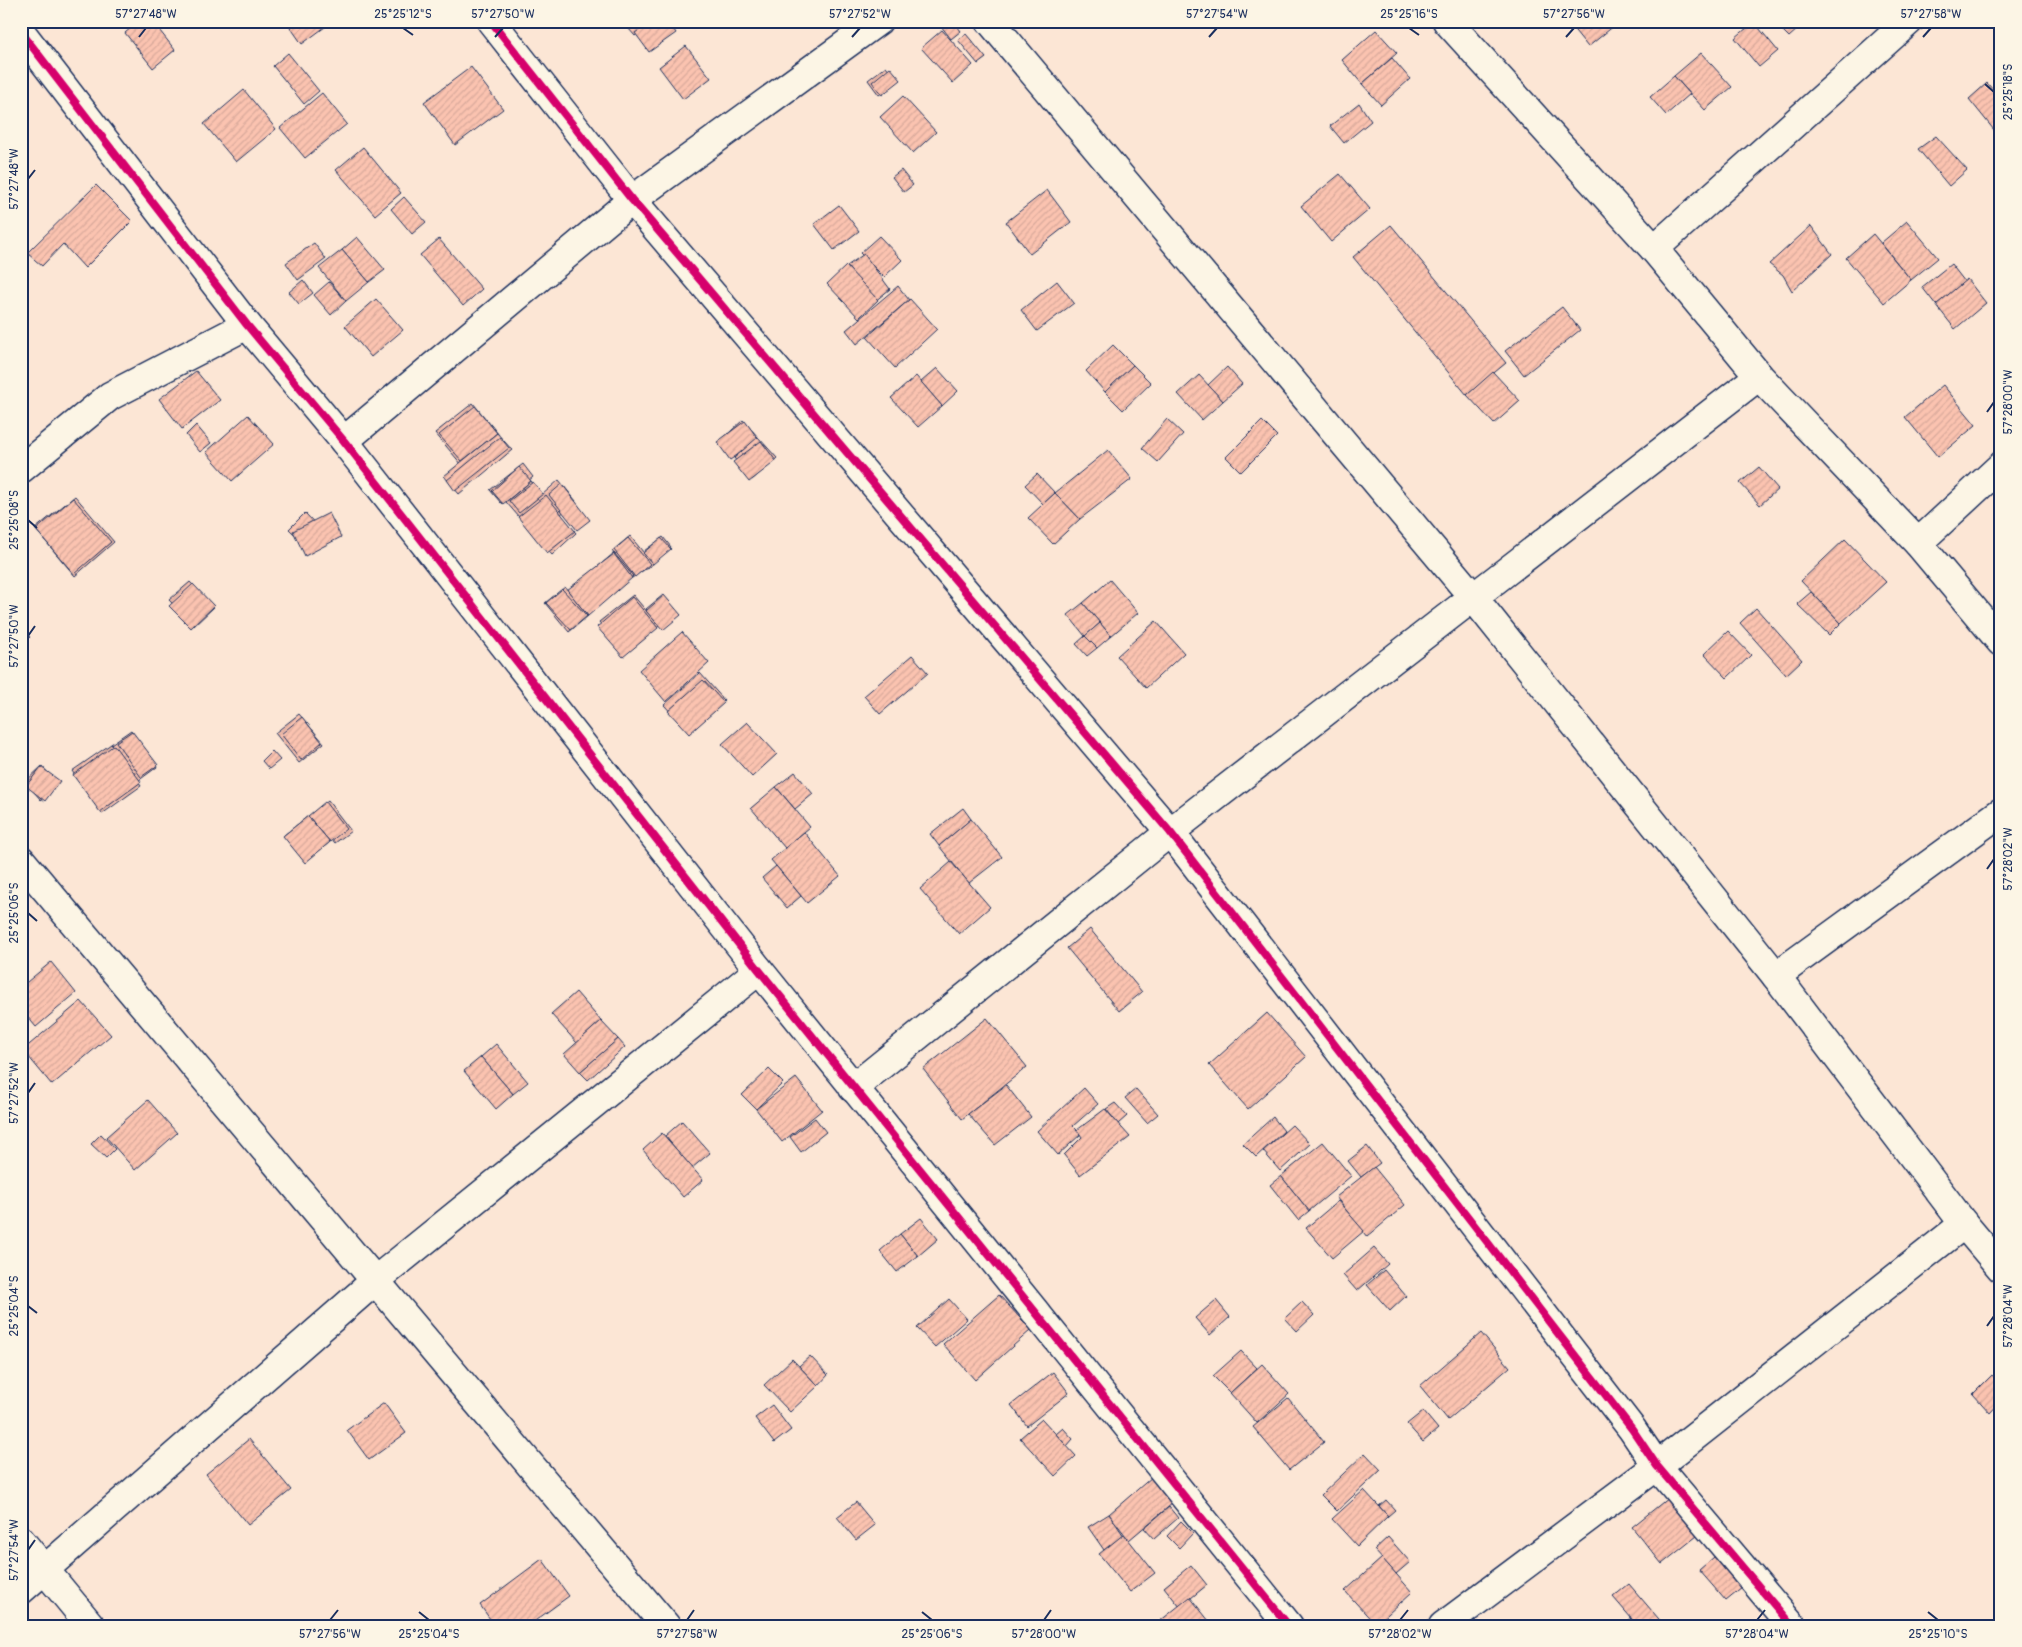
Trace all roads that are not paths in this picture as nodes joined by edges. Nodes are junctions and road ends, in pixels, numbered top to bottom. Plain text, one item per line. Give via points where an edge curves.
1 (491, 21) edge
2 (878, 21) edge
3 (990, 21) edge
4 (1447, 21) edge
5 (1909, 21) edge
6 (21, 32) edge
7 (632, 200) junction
8 (1654, 249) junction
9 (247, 325) junction
10 (1759, 376) junction
11 (344, 440) junction
12 (2001, 466) edge
13 (21, 469) edge
14 (1918, 542) junction
15 (1473, 597) junction
16 (2001, 642) edge
17 (2001, 812) edge
18 (1170, 832) junction
19 (21, 860) edge
20 (758, 970) junction
21 (1776, 976) junction
22 (853, 1088) junction
23 (1964, 1224) junction
24 (2001, 1268) edge
25 (376, 1280) junction
26 (1657, 1466) junction
27 (21, 1541) edge
28 (45, 1570) junction
29 (21, 1590) edge
30 (91, 1626) edge
31 (666, 1626) edge
32 (1289, 1626) edge
33 (1443, 1626) edge
34 (1792, 1626) edge

1 - 7 street
2 - 7 street
3 - 15 street
4 - 8 street
5 - 8 street
6 - 9 street
7 - 11 street
7 - 18 street
8 - 10 street
9 - 11 street
9 - 13 street via 110,396
10 - 14 street
10 - 15 street
11 - 20 street
12 - 14 street
14 - 16 street
15 - 18 street
15 - 21 street
17 - 21 street
18 - 22 street
18 - 26 street via 1626,1421
19 - 25 street
20 - 22 street
20 - 25 street
21 - 23 street
22 - 32 street
23 - 24 street
23 - 26 street
25 - 28 street
25 - 31 street
26 - 33 street
26 - 34 street
27 - 28 street
28 - 29 street
28 - 30 street

